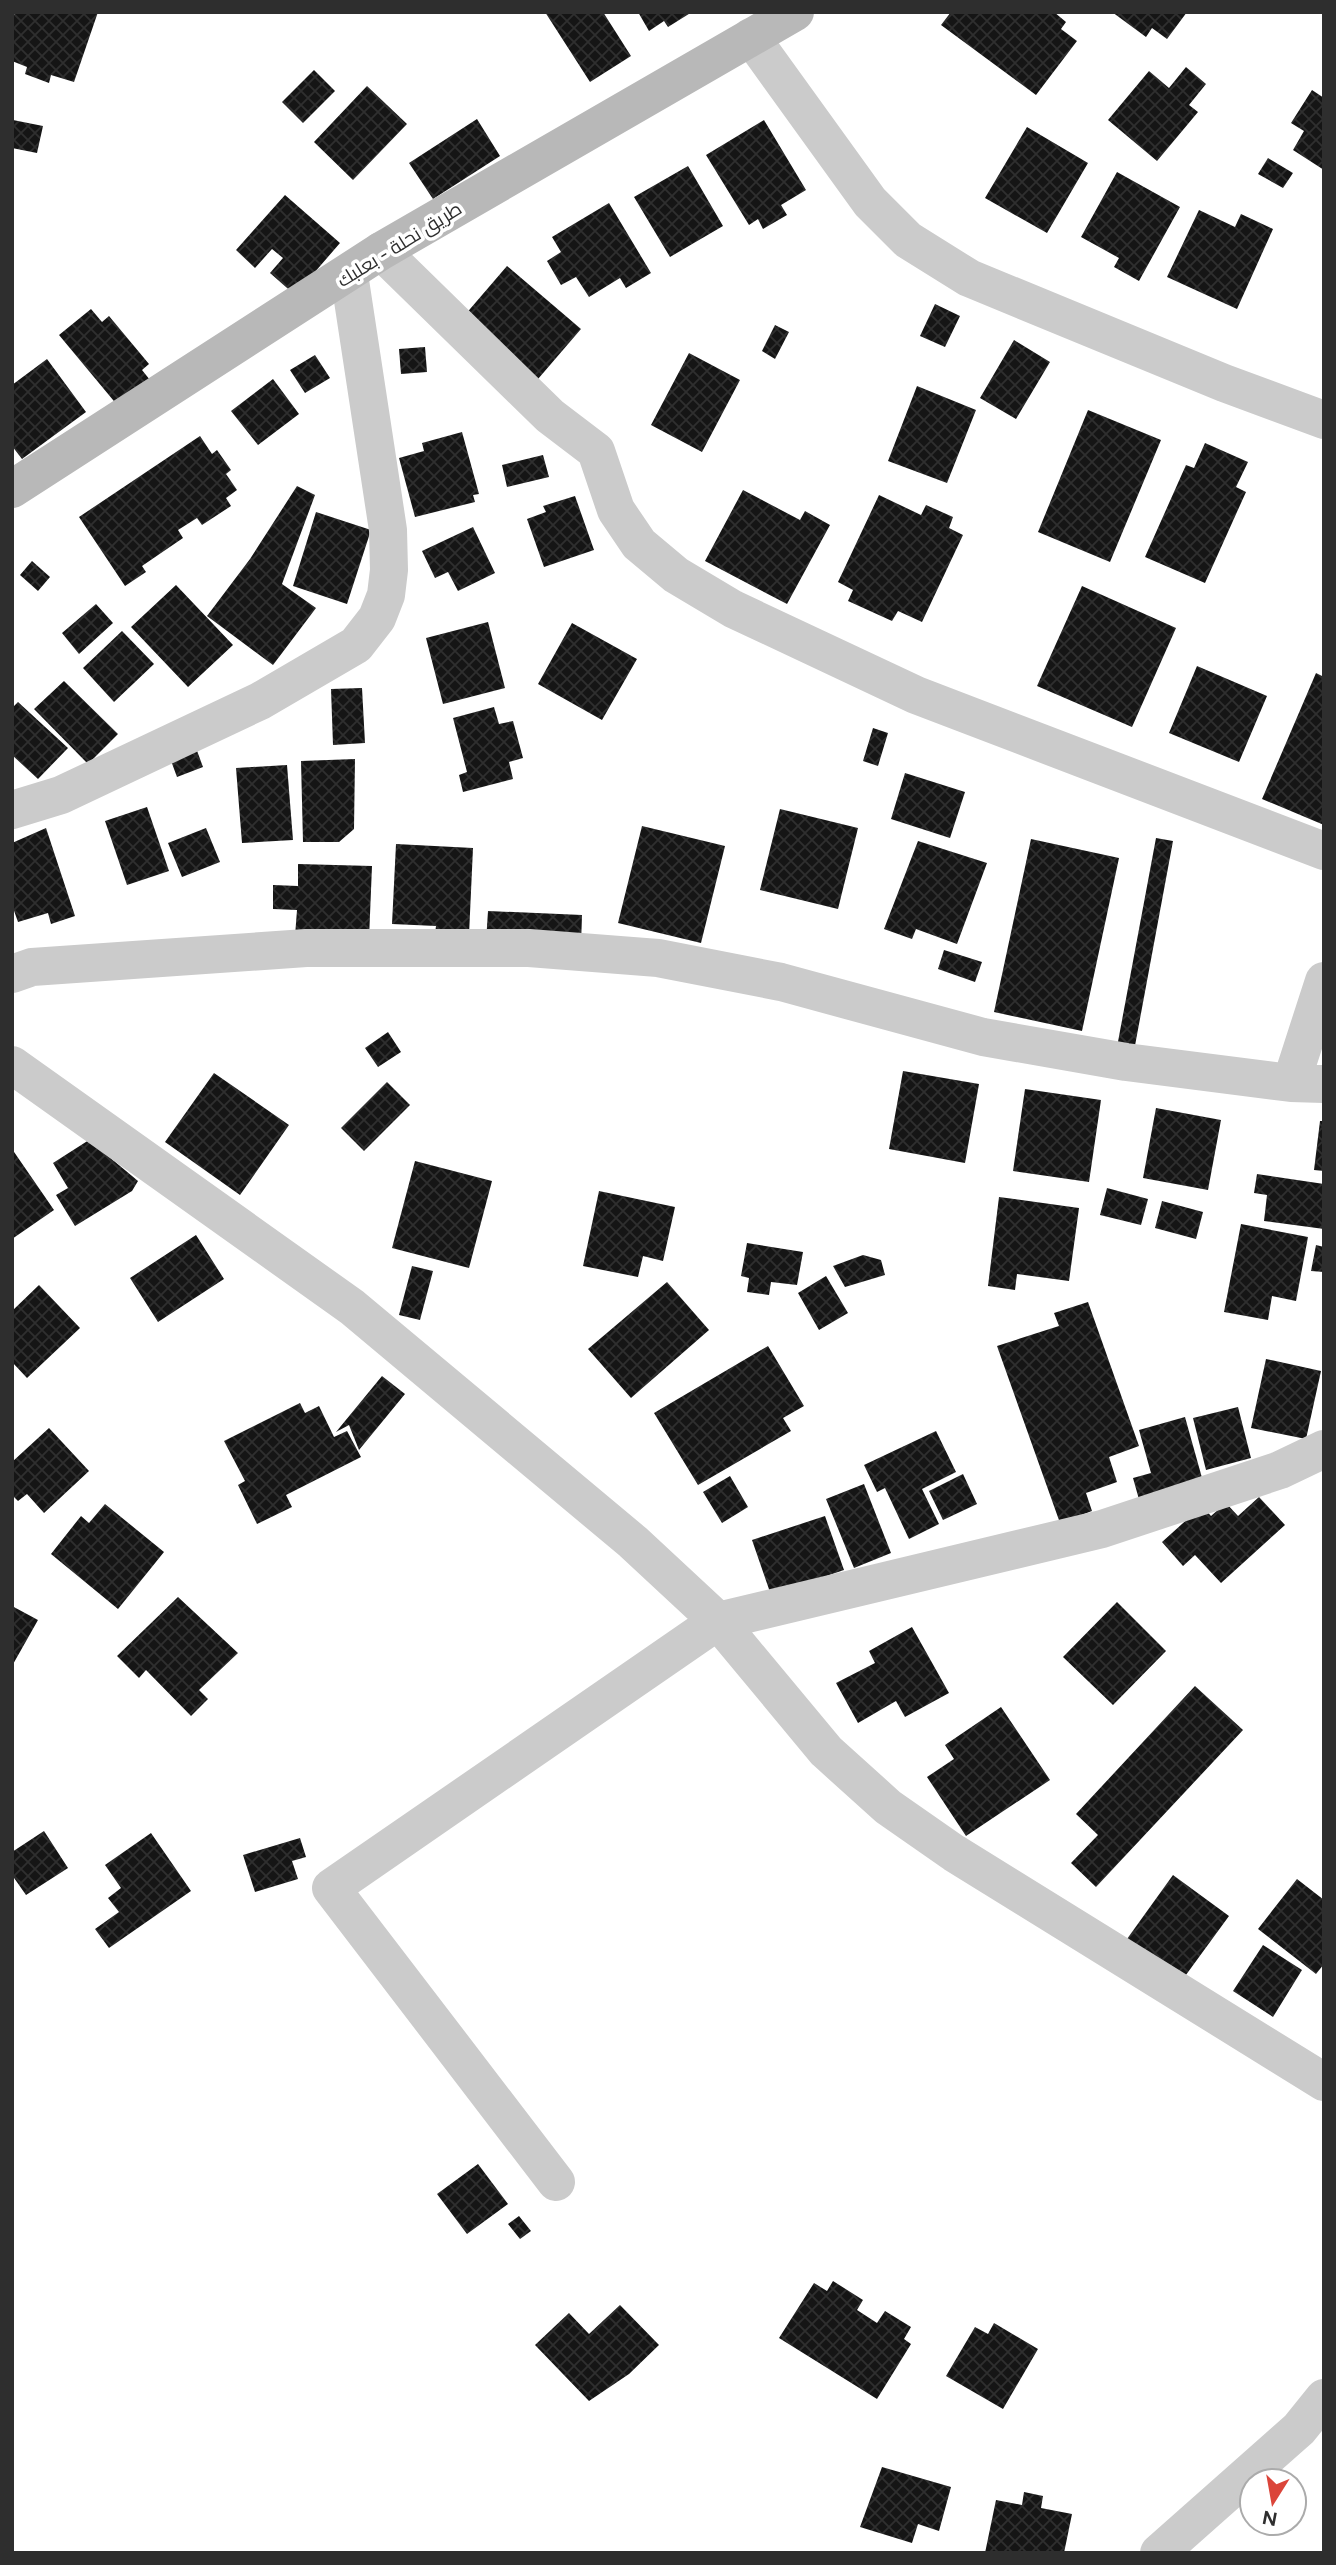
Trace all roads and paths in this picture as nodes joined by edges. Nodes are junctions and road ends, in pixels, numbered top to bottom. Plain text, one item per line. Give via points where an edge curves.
1 (795, 12) edge
2 (751, 37) junction
3 (381, 251) junction
4 (349, 274) junction
5 (1324, 421) edge
6 (12, 489) edge
7 (12, 810) edge
8 (1324, 851) edge
9 (12, 974) edge
10 (1324, 981) edge
11 (12, 1065) edge
12 (1307, 1084) edge
13 (1324, 1449) edge
14 (718, 1621) junction
15 (1324, 2082) edge
16 (556, 2182) dead end
17 (1324, 2398) edge
18 (1159, 2553) edge

1 - 2 street, طريق نحلة - بعلبك
2 - 3 street, طريق نحلة - بعلبك
2 - 5 street via 870,202 908,240 969,278
3 - 4 street, طريق نحلة - بعلبك
3 - 8 street via 550,416 596,451 615,510 639,544 676,575 733,609 916,695
4 - 6 street, طريق نحلة - بعلبك
4 - 7 street via 388,530 390,570 377,618 356,645 260,701 61,796
9 - 12 street via 32,967 306,948 529,948 658,958 781,982 983,1037 1126,1062
10 - 12 street
11 - 14 street via 352,1307 633,1542
13 - 14 street via 1280,1470 1102,1529
14 - 15 street via 826,1751 888,1807 954,1853
14 - 16 street via 331,1888
17 - 18 street via 1299,2429

